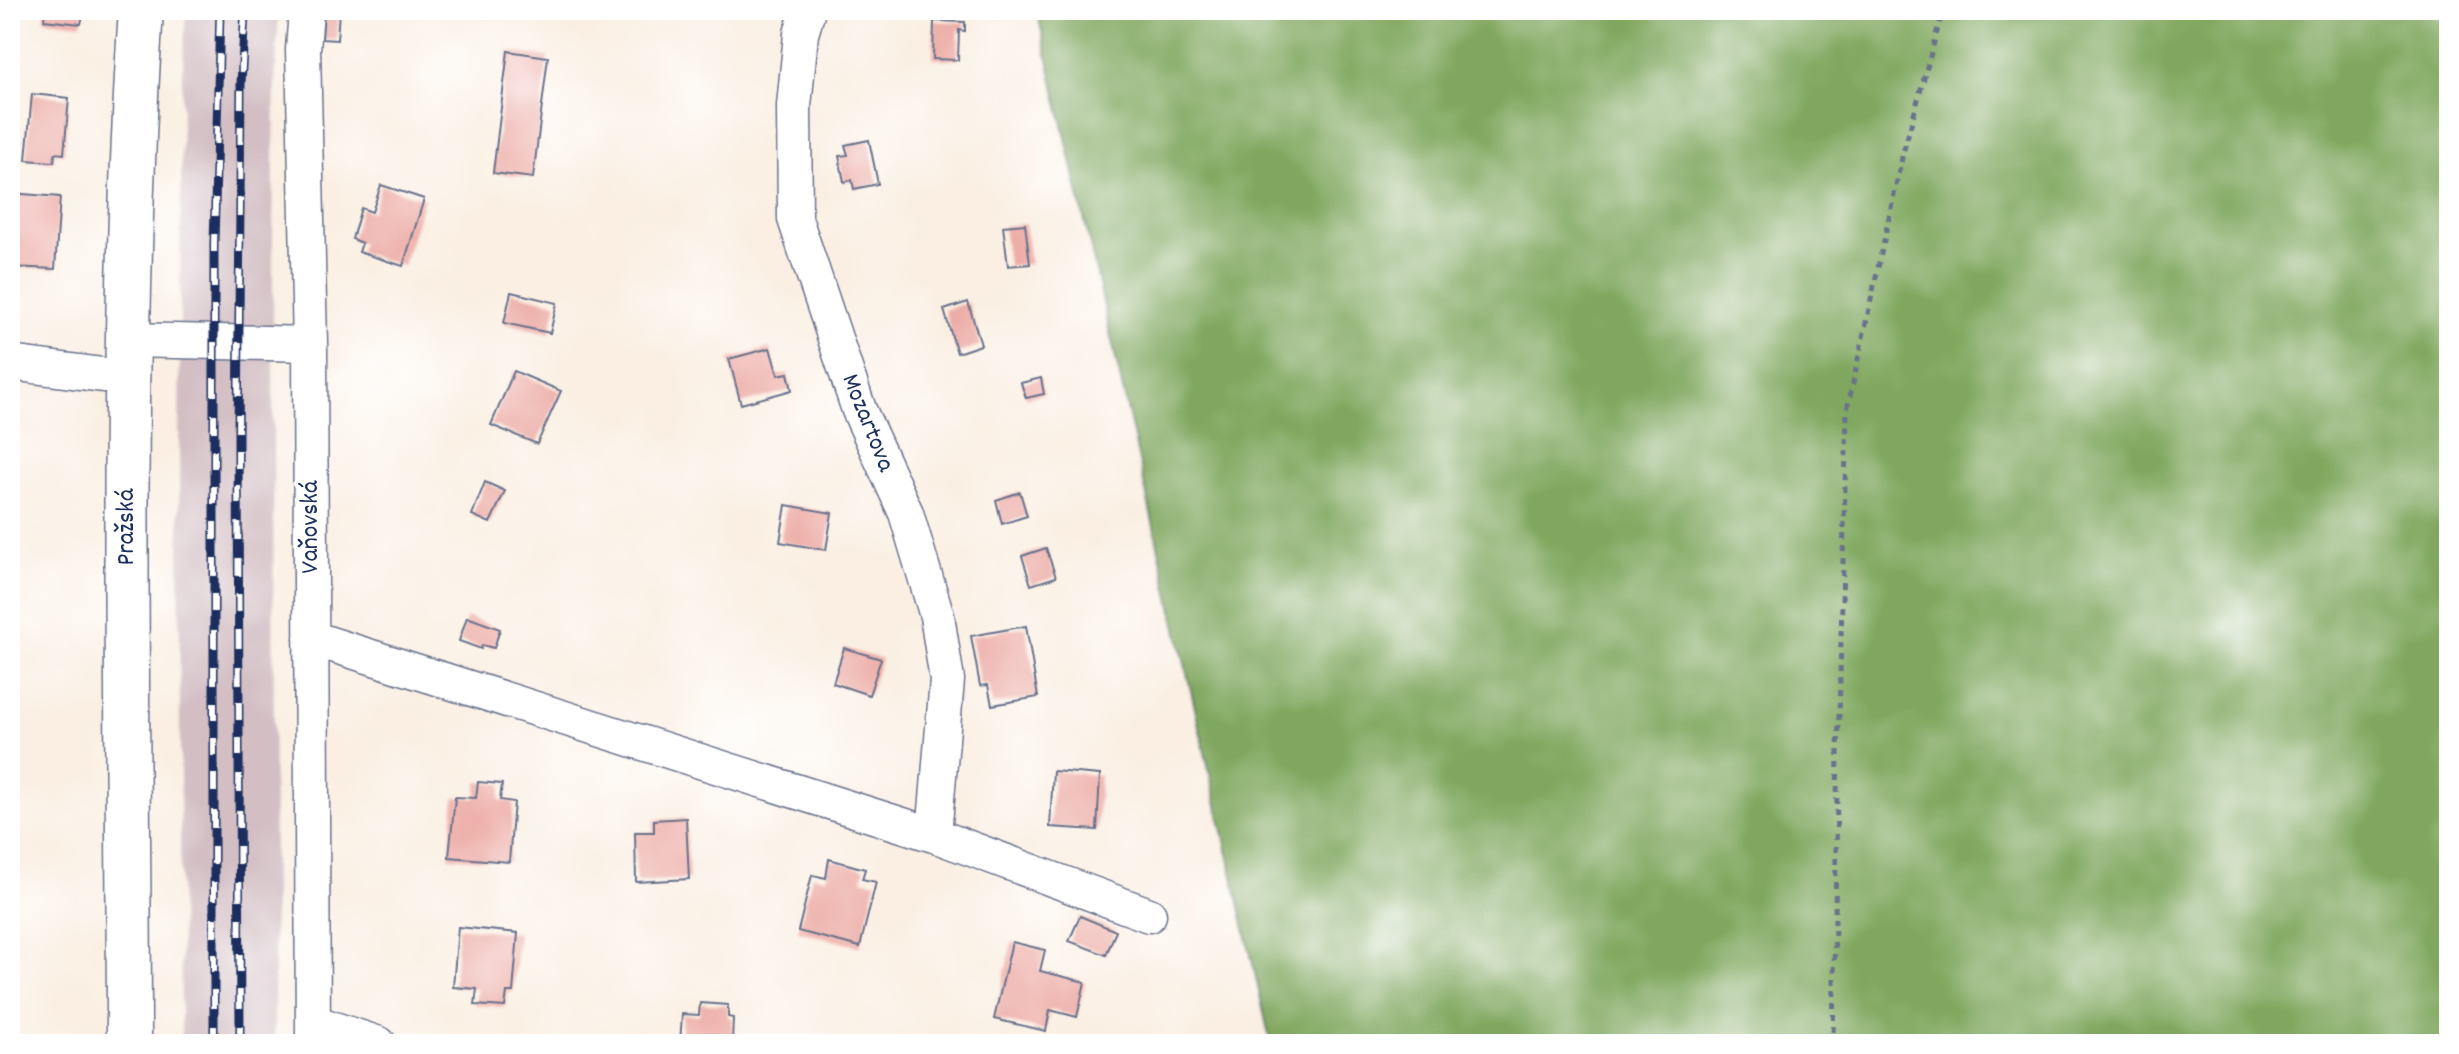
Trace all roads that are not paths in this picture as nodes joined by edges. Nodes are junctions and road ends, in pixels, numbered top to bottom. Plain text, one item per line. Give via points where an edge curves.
1 (141, 10) edge
2 (306, 10) edge
3 (808, 10) edge
4 (310, 344) junction
5 (126, 359) junction
6 (10, 363) edge
7 (311, 638) junction
8 (934, 835) junction
9 (1149, 915) dead end
10 (313, 1033) edge
11 (129, 1044) edge
12 (379, 1044) edge

1 - 5 main road, Pražská
2 - 4 street, Vaňovská
3 - 8 street, Mozartova via 794,106 795,219 859,410 906,513 937,616 947,680
4 - 5 street
4 - 7 street, Vaňovská
5 - 6 street
5 - 11 main road, Pražská
7 - 8 street
7 - 10 street, Vaňovská
8 - 9 street
10 - 12 street

